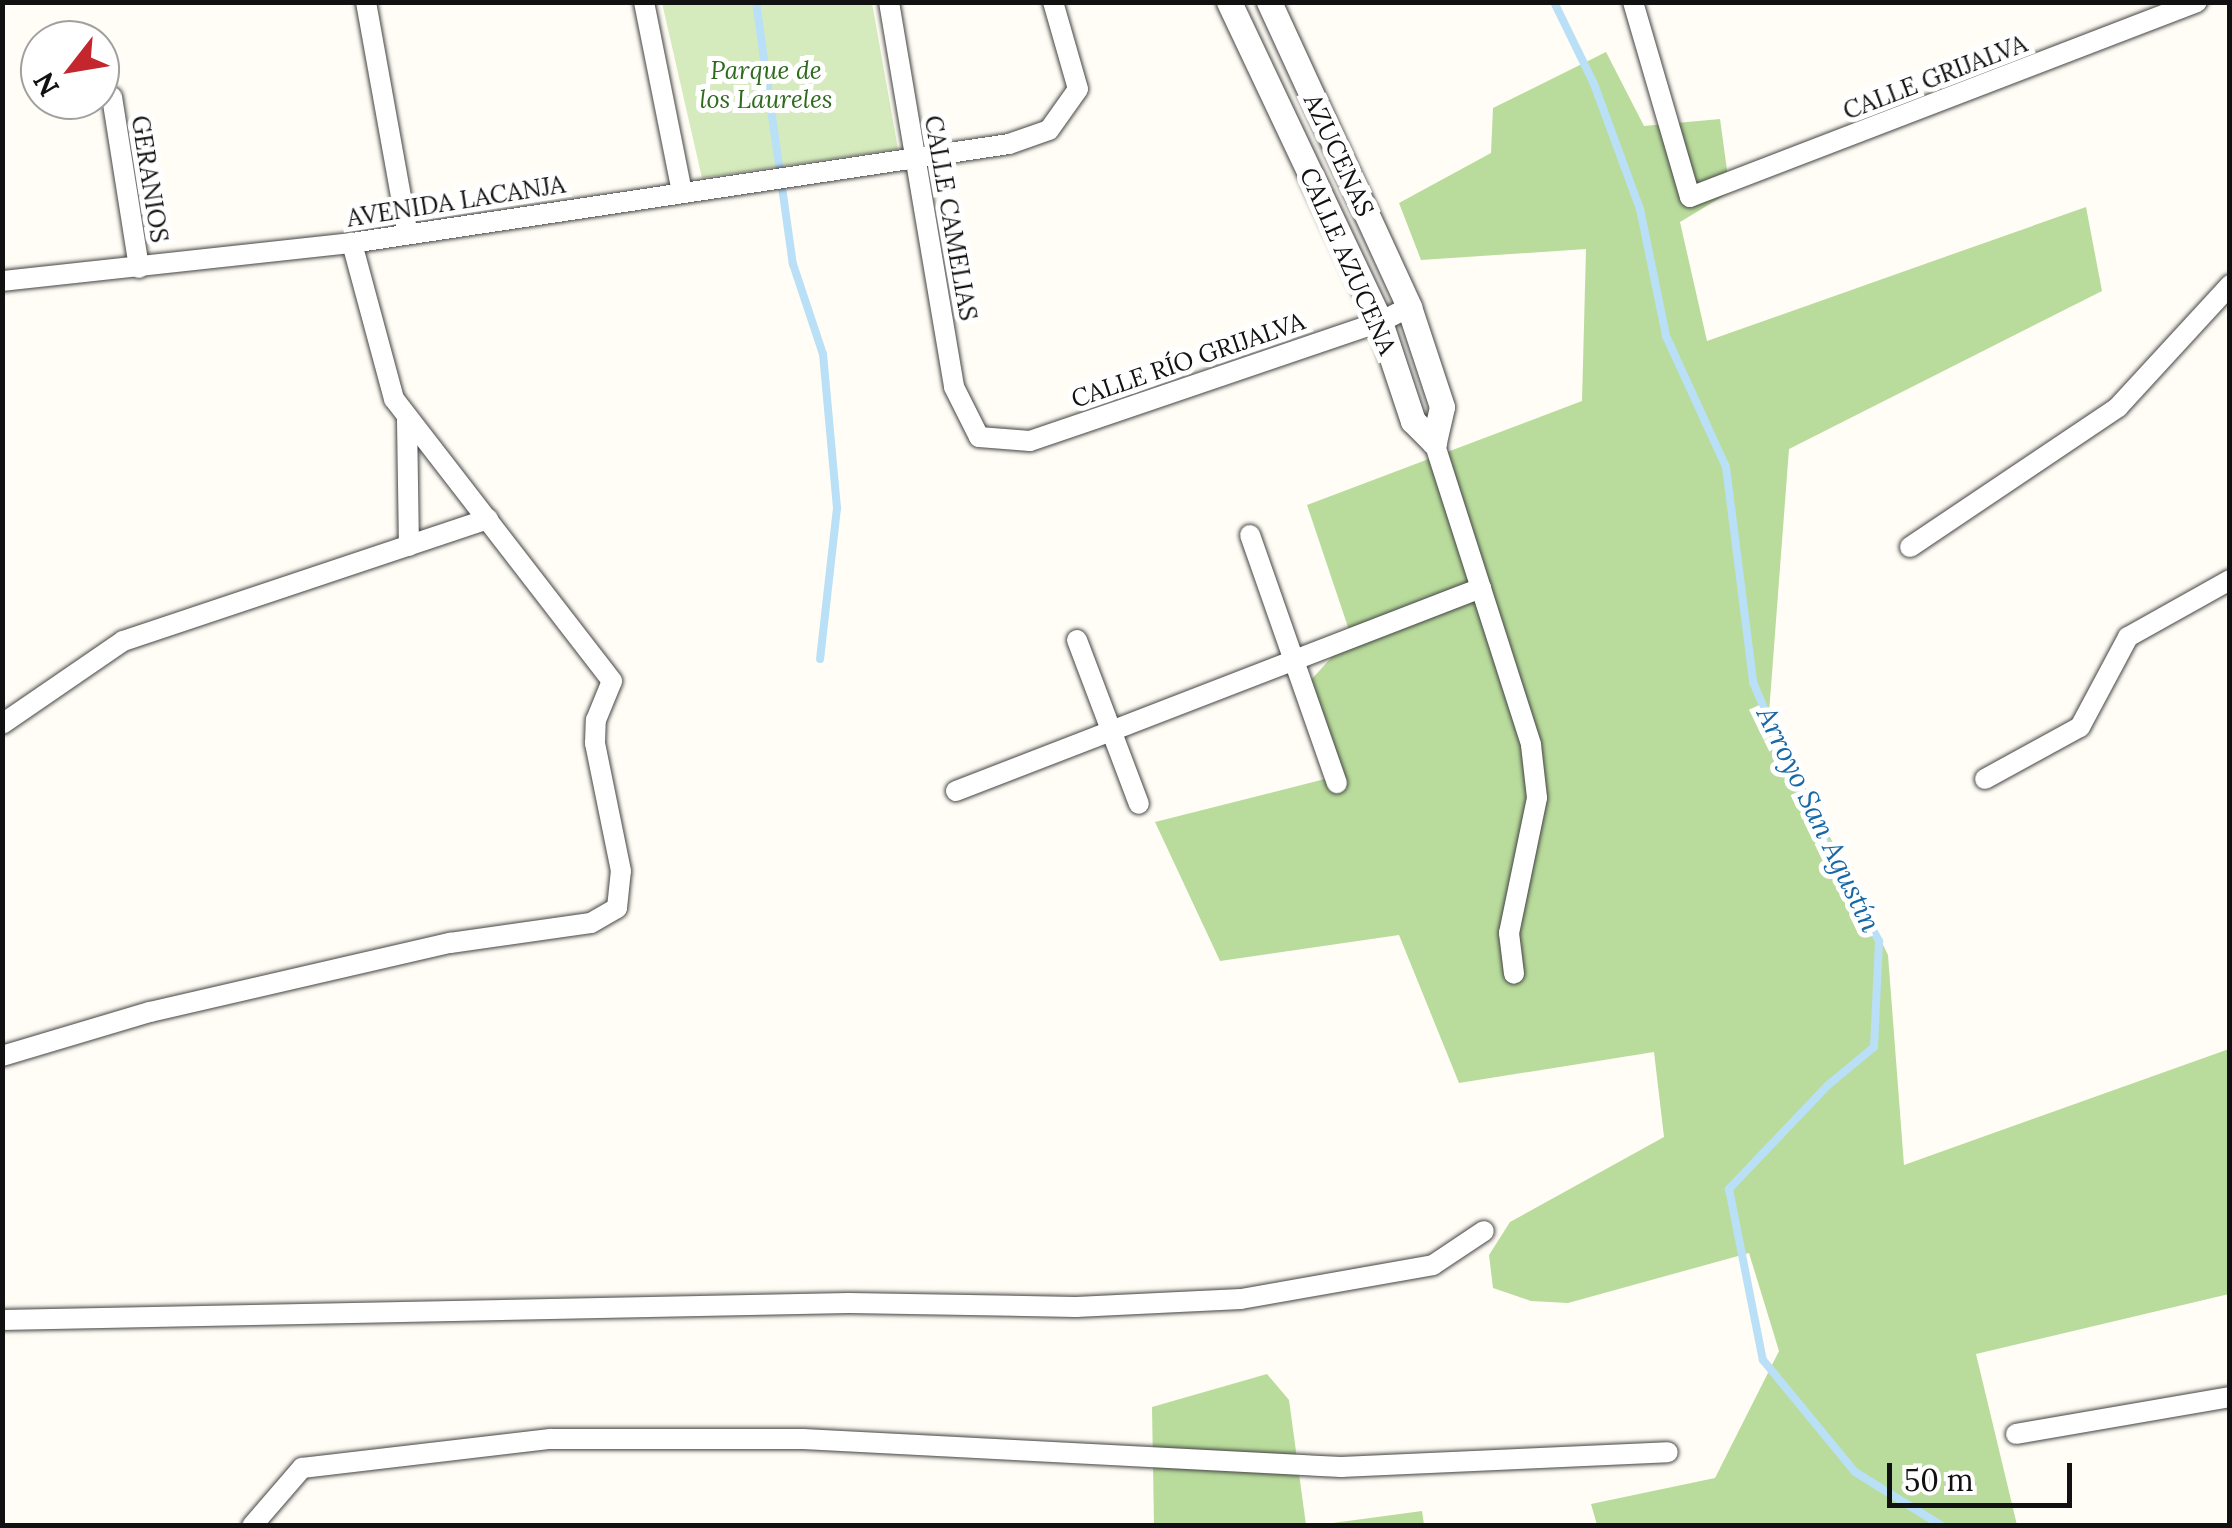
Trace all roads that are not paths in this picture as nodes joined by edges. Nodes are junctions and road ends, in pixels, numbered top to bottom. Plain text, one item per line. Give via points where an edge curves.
1 (366, 2) edge
2 (644, 2) edge
3 (889, 2) edge
4 (1053, 2) edge
5 (1229, 2) edge
6 (1269, 2) edge
7 (1633, 2) edge
8 (2196, 2) edge
9 (116, 120) edge
10 (916, 160) junction
11 (682, 192) junction
12 (407, 232) junction
13 (352, 243) junction
14 (139, 268) junction
15 (2, 280) edge
16 (2230, 285) edge
17 (1410, 307) junction
18 (1380, 322) junction
19 (407, 420) junction
20 (978, 437) joint
21 (1434, 442) junction
22 (488, 519) junction
23 (1250, 535) dead end
24 (409, 546) junction
25 (1910, 546) dead end
26 (2230, 580) edge
27 (1481, 588) junction
28 (1078, 640) dead end
29 (1295, 662) junction
30 (2, 724) edge
31 (1112, 732) junction
32 (1985, 779) dead end
33 (1337, 783) dead end
34 (956, 791) dead end
35 (1139, 804) dead end
36 (1514, 974) dead end
37 (2, 1056) edge
38 (1484, 1231) dead end
39 (2, 1320) edge
40 (2230, 1397) edge
41 (2016, 1434) dead end
42 (1668, 1452) dead end
43 (252, 1526) edge

1 - 12 street
2 - 11 street
3 - 10 street, CALLE CAMELIAS
4 - 10 street, AVENIDA LACANJA via 1078,89 1048,130 1010,144
5 - 18 street, CALLE AZUCENA
6 - 17 street, AZUCENAS
7 - 8 street, CALLE GRIJALVA via 1690,197
9 - 14 street, GERANIOS
10 - 11 street, AVENIDA LACANJA
10 - 20 street, CALLE CAMELIAS via 954,387
11 - 12 street, AVENIDA LACANJA
12 - 13 street, AVENIDA LACANJA
13 - 14 street, AVENIDA LACANJA
13 - 19 street via 394,399
14 - 15 street, AVENIDA LACANJA
16 - 25 street via 2118,407
17 - 18 street, CALLE RÍO GRIJALVA
17 - 21 street, CALLE AZUCENA via 1442,407
18 - 20 street, CALLE RÍO GRIJALVA via 1030,440
18 - 21 street, CALLE AZUCENA via 1413,422
19 - 22 street
19 - 24 street
21 - 27 street
22 - 24 street
22 - 37 street via 612,681 596,720 595,743 621,871 617,908 592,923 450,943 150,1012
23 - 29 street
24 - 30 street via 123,641
26 - 32 street via 2128,637 2080,728
27 - 29 street
27 - 36 street via 1530,745 1537,798 1509,933
28 - 31 street
29 - 31 street
29 - 33 street
31 - 34 street
31 - 35 street
38 - 39 street via 1433,1265 1240,1299 1076,1308 850,1304
40 - 41 street
42 - 43 street via 1341,1467 803,1439 550,1438 302,1468

